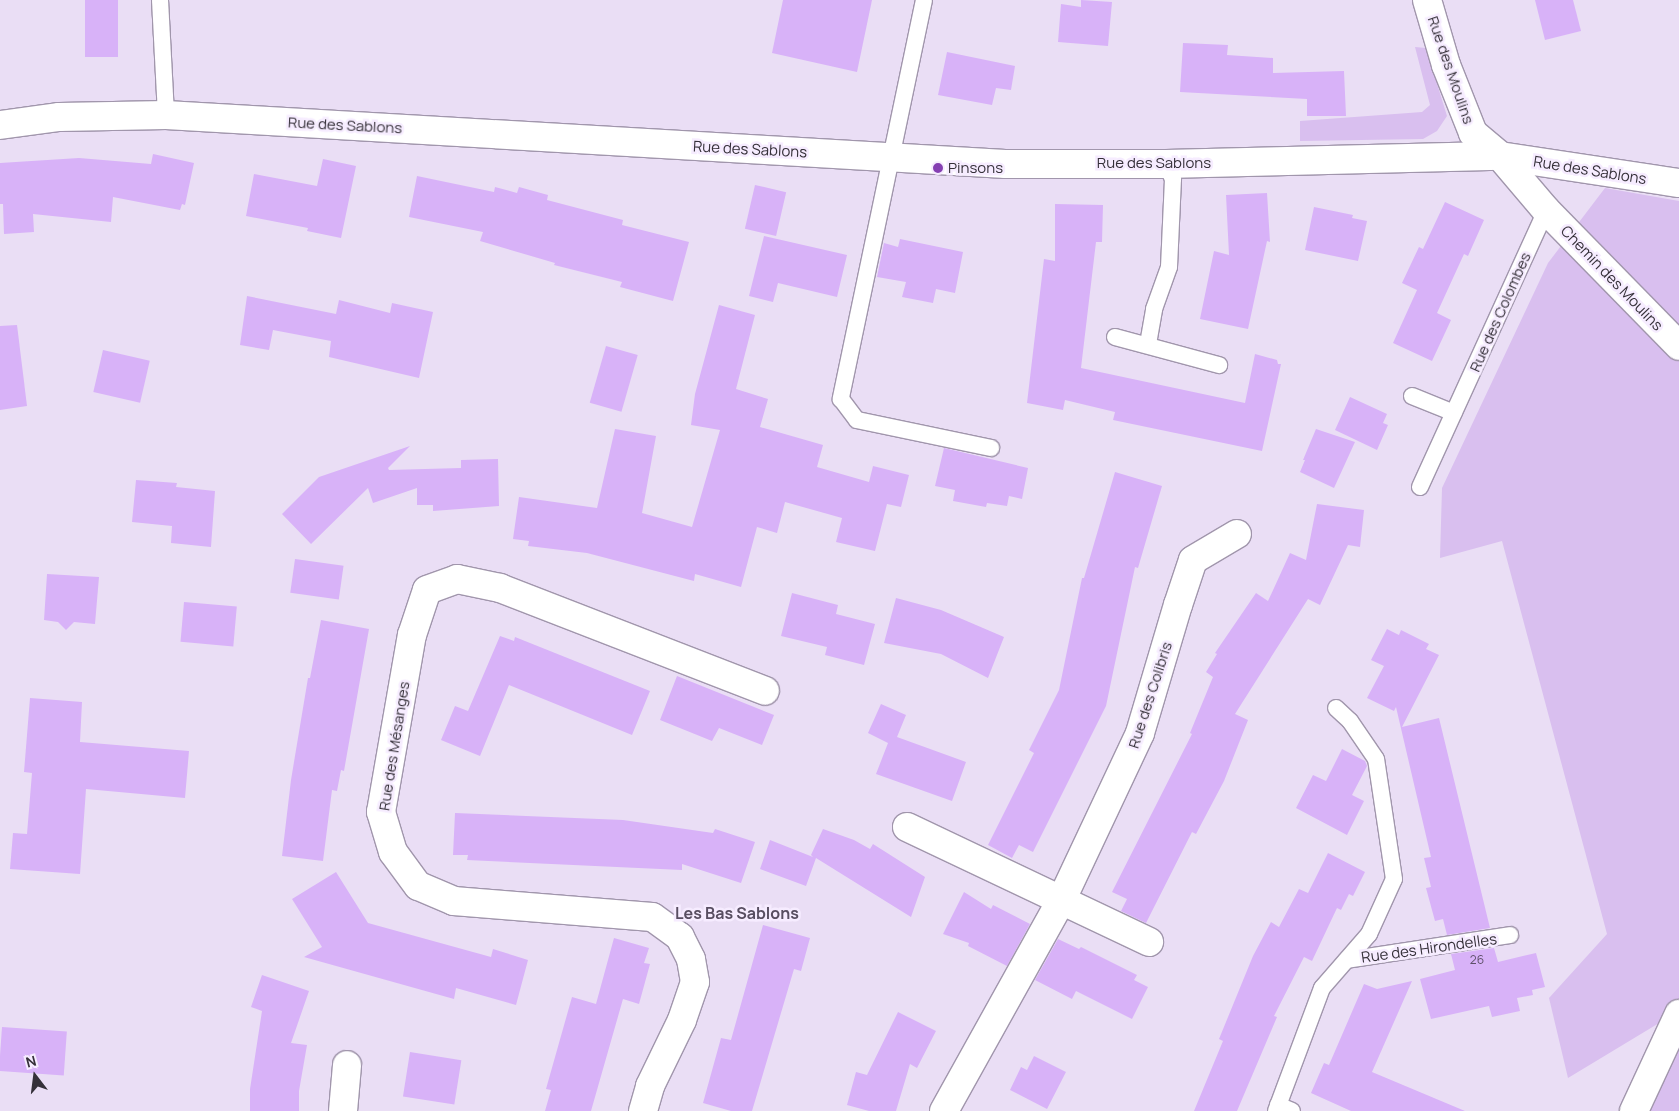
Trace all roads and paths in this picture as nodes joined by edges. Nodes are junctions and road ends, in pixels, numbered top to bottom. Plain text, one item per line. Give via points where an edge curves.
1 (160, 0) edge
2 (924, 0) edge
3 (1427, 0) edge
4 (166, 115) junction
5 (0, 125) edge
6 (1500, 156) junction
7 (890, 157) junction
8 (1166, 164) junction
9 (1679, 183) edge
10 (1546, 210) junction
11 (1115, 337) dead end
12 (1148, 344) junction
13 (1679, 346) edge
14 (1219, 365) dead end
15 (1412, 396) dead end
16 (1454, 413) junction
17 (991, 448) dead end
18 (1420, 487) dead end
19 (1236, 534) dead end
20 (765, 691) dead end
21 (1336, 708) dead end
22 (907, 827) dead end
23 (1062, 899) junction
24 (1510, 936) dead end
25 (1149, 942) dead end
26 (1347, 960) junction
27 (1679, 1014) edge
28 (346, 1065) dead end
29 (1282, 1109) edge
30 (343, 1111) edge
31 (643, 1111) edge
32 (944, 1111) edge
33 (1634, 1111) edge

1 - 4 lane
2 - 7 lane
3 - 6 street, Rue des Moulins via 1446,65 1473,133
4 - 5 street, Rue des Sablons via 59,117
4 - 7 street, Rue des Sablons
6 - 8 street, Rue des Sablons
6 - 9 street, Rue des Sablons
6 - 10 street, Rue des Sablons
7 - 8 street, Rue des Sablons via 1006,164
7 - 17 lane via 841,399 857,420
8 - 12 lane via 1173,179 1169,267 1154,309
10 - 13 street, Chemin des Moulins
10 - 16 lane, Rue des Colombes
11 - 12 lane
12 - 14 lane via 1166,352
15 - 16 lane
16 - 18 lane, Rue des Colombes
19 - 23 street, Rue des Colibris via 1194,560 1140,733
20 - 31 street, Rue des Mésanges via 500,588 457,579 427,590 412,634 381,812 394,852 418,886 454,901 652,917 680,937 691,959 695,982 682,1020 650,1086
21 - 26 lane, Rue des Hirondelles via 1350,721 1376,758 1394,880 1369,934
22 - 23 street
23 - 25 street
23 - 32 street, Rue des Colibris
24 - 26 lane, Rue des Hirondelles
26 - 29 lane, Rue des Hirondelles via 1322,988
27 - 33 street
28 - 30 street

